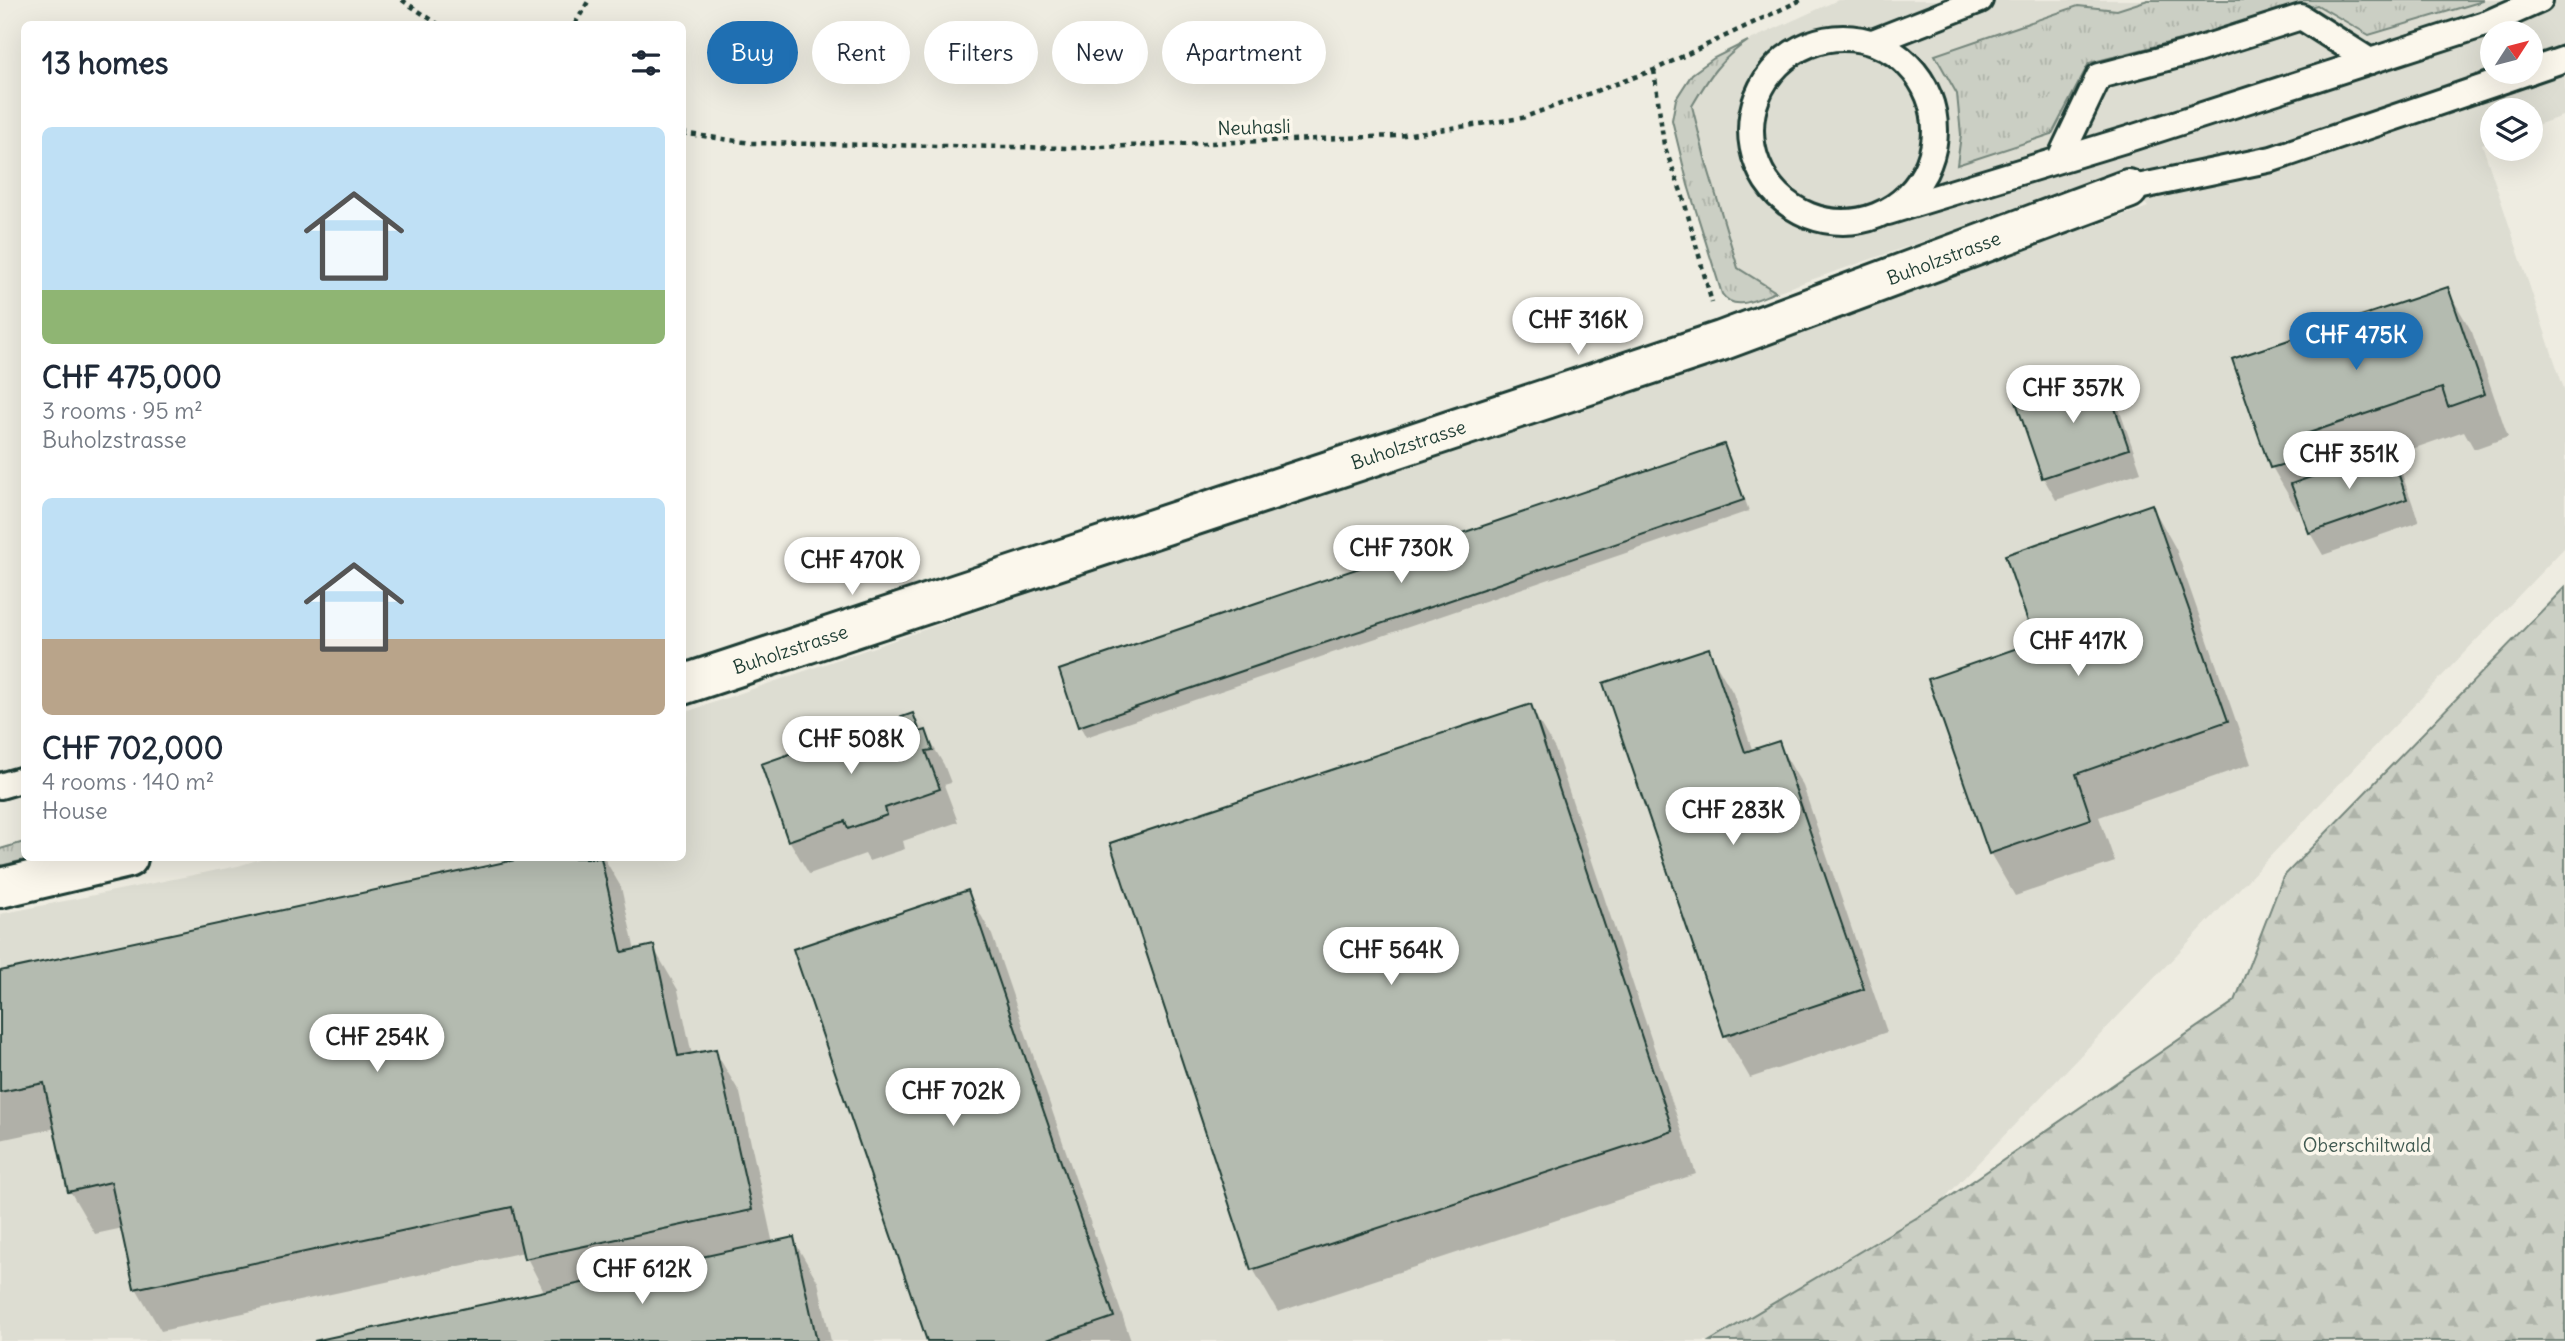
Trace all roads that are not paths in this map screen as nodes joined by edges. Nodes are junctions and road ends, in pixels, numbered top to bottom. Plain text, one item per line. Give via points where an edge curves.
1 (1980, 0) edge
2 (2540, 0) edge
3 (1873, 42) junction
4 (2565, 59) edge
5 (2370, 61) junction
6 (2543, 66) edge
7 (2491, 84) edge
8 (2060, 158) junction
9 (2128, 189) joint
10 (1888, 212) junction
11 (686, 684) edge
12 (21, 780) edge
13 (0, 786) edge
14 (115, 861) edge
15 (0, 888) edge

1 - 3 lane
2 - 5 lane via 2488,23
3 - 10 lane via 1904,59 1926,88 1937,122 1933,158 1916,189
3 - 10 lane via 1834,37 1798,49 1769,74 1752,109 1751,144 1763,178 1787,205 1819,220 1854,223
4 - 6 lane
5 - 8 lane
5 - 8 lane via 2301,17 2099,76
7 - 9 lane via 2272,159
8 - 10 lane
9 - 11 street, Buholzstrasse via 1721,341
12 - 13 lane
14 - 15 street

